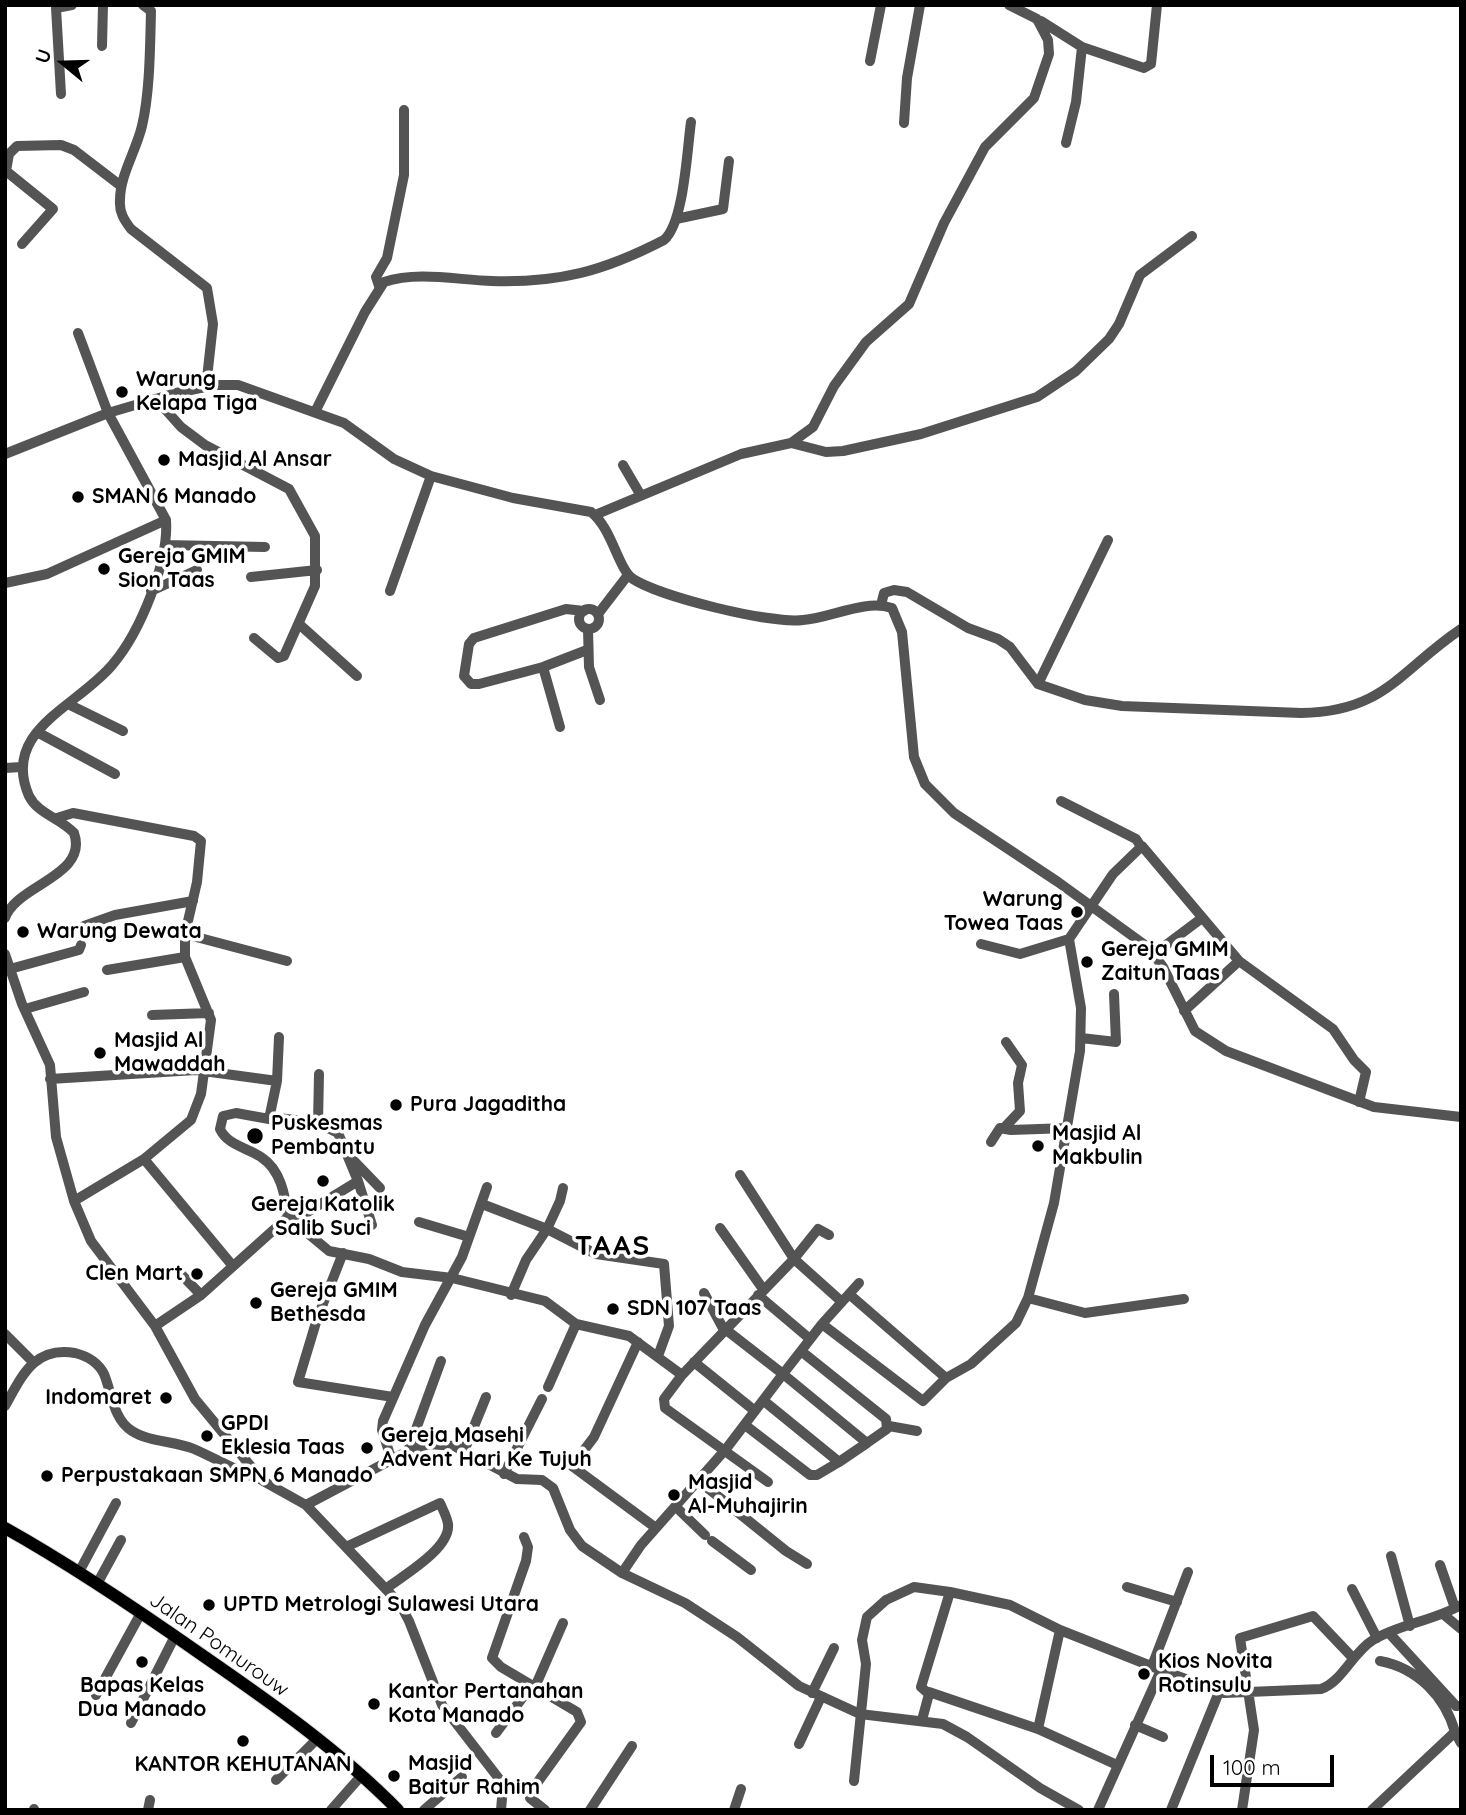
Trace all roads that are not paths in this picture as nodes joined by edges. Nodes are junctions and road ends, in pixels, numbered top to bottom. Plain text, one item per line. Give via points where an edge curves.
1 (72, 5) edge
2 (103, 5) edge
3 (144, 5) edge
4 (881, 5) edge
5 (920, 5) edge
6 (1009, 5) edge
7 (1157, 5) edge
8 (1037, 19) junction
9 (102, 46) dead end
10 (1082, 47) junction
11 (870, 61) dead end
12 (61, 94) dead end
13 (404, 110) dead end
14 (691, 122) dead end
15 (904, 122) dead end
16 (1066, 143) dead end
17 (729, 161) dead end
18 (121, 186) junction
19 (676, 219) junction
20 (1192, 236) dead end
21 (22, 244) dead end
22 (379, 286) junction
23 (78, 333) dead end
24 (206, 387) junction
25 (156, 399) junction
26 (315, 412) junction
27 (108, 413) junction
28 (791, 443) junction
29 (5, 454) edge
30 (623, 465) dead end
31 (431, 476) junction
32 (640, 495) junction
33 (595, 515) junction
34 (166, 520) junction
35 (1108, 540) dead end
36 (164, 545) junction
37 (265, 547) dead end
38 (197, 570) dead end
39 (628, 575) junction
40 (251, 577) dead end
41 (317, 578) junction
42 (5, 583) edge
43 (151, 590) junction
44 (390, 591) dead end
45 (881, 605) junction
46 (584, 611) junction
47 (598, 614) junction
48 (299, 624) junction
49 (588, 629) junction
50 (1461, 629) edge
51 (254, 638) dead end
52 (587, 650) junction
53 (543, 667) junction
54 (357, 676) dead end
55 (1038, 684) junction
56 (600, 700) dead end
57 (68, 704) junction
58 (560, 727) dead end
59 (123, 731) dead end
60 (37, 732) junction
61 (21, 766) junction
62 (5, 768) edge
63 (115, 774) dead end
64 (1061, 802) dead end
65 (57, 818) junction
66 (1140, 845) junction
67 (193, 901) junction
68 (1092, 907) junction
69 (5, 918) edge
70 (1202, 918) junction
71 (84, 926) dead end
72 (185, 934) junction
73 (1069, 939) junction
74 (981, 944) dead end
75 (81, 945) dead end
76 (5, 954) edge
77 (1154, 954) junction
78 (186, 957) junction
79 (287, 961) dead end
80 (1239, 961) junction
81 (10, 969) junction
82 (107, 970) dead end
83 (84, 992) dead end
84 (1114, 994) dead end
85 (24, 1009) junction
86 (1184, 1011) junction
87 (209, 1013) junction
88 (152, 1015) dead end
89 (279, 1037) dead end
90 (1081, 1038) junction
91 (1006, 1042) dead end
92 (205, 1072) junction
93 (319, 1074) dead end
94 (50, 1079) junction
95 (277, 1081) junction
96 (1361, 1096) junction
97 (271, 1117) junction
98 (1461, 1117) edge
99 (318, 1123) junction
100 (1004, 1128) junction
101 (1068, 1128) junction
102 (991, 1142) dead end
103 (350, 1157) junction
104 (140, 1161) junction
105 (740, 1175) dead end
106 (358, 1181) junction
107 (487, 1187) dead end
108 (380, 1188) dead end
109 (562, 1188) dead end
110 (74, 1201) junction
111 (482, 1204) junction
112 (290, 1219) junction
113 (419, 1222) dead end
114 (372, 1224) dead end
115 (720, 1228) dead end
116 (547, 1229) junction
117 (829, 1235) dead end
118 (469, 1237) junction
119 (343, 1253) junction
120 (794, 1259) junction
121 (230, 1267) junction
122 (178, 1271) dead end
123 (452, 1278) junction
124 (859, 1283) dead end
125 (761, 1292) junction
126 (704, 1293) dead end
127 (511, 1294) junction
128 (201, 1295) junction
129 (845, 1298) junction
130 (1028, 1298) junction
131 (1184, 1299) dead end
132 (576, 1324) junction
133 (822, 1324) junction
134 (155, 1326) junction
135 (725, 1329) junction
136 (5, 1334) edge
137 (810, 1339) junction
138 (638, 1342) junction
139 (801, 1351) junction
140 (657, 1356) junction
141 (441, 1361) dead end
142 (33, 1362) junction
143 (694, 1362) junction
144 (783, 1374) junction
145 (682, 1375) junction
146 (946, 1378) junction
147 (548, 1387) dead end
148 (393, 1397) junction
149 (485, 1397) dead end
150 (542, 1399) dead end
151 (764, 1401) junction
152 (5, 1406) edge
153 (755, 1411) junction
154 (745, 1424) junction
155 (888, 1426) junction
156 (917, 1431) dead end
157 (867, 1443) junction
158 (726, 1449) junction
159 (408, 1451) junction
160 (464, 1451) junction
161 (392, 1461) junction
162 (839, 1462) junction
163 (505, 1474) junction
164 (262, 1480) junction
165 (699, 1481) junction
166 (768, 1482) dead end
167 (116, 1503) dead end
168 (306, 1505) junction
169 (673, 1510) junction
170 (5, 1528) edge
171 (656, 1528) junction
172 (524, 1537) dead end
173 (121, 1540) dead end
174 (348, 1546) junction
175 (1391, 1556) dead end
176 (807, 1564) dead end
177 (1440, 1565) dead end
178 (751, 1570) dead end
179 (79, 1572) junction
180 (1188, 1572) dead end
181 (622, 1573) junction
182 (97, 1584) junction
183 (1127, 1587) dead end
184 (387, 1588) junction
185 (1352, 1589) dead end
186 (950, 1592) junction
187 (1177, 1601) junction
188 (1458, 1606) edge
189 (141, 1613) junction
190 (1443, 1614) junction
191 (563, 1623) dead end
192 (1410, 1626) junction
193 (1461, 1629) edge
194 (1060, 1630) junction
195 (1389, 1633) junction
196 (175, 1636) junction
197 (1377, 1638) junction
198 (834, 1648) dead end
199 (1352, 1657) junction
200 (1380, 1661) dead end
201 (1157, 1668) junction
202 (534, 1686) junction
203 (929, 1692) junction
204 (1219, 1692) junction
205 (1250, 1694) junction
206 (96, 1695) dead end
207 (817, 1695) junction
208 (1461, 1706) edge
209 (860, 1714) junction
210 (922, 1720) junction
211 (1138, 1720) junction
212 (131, 1723) dead end
213 (1038, 1729) junction
214 (1455, 1732) junction
215 (496, 1734) dead end
216 (1163, 1738) dead end
217 (317, 1739) junction
218 (1461, 1743) edge
219 (799, 1744) dead end
220 (632, 1746) dead end
221 (1116, 1765) junction
222 (361, 1776) junction
223 (462, 1777) dead end
224 (276, 1780) dead end
225 (854, 1782) dead end
226 (741, 1789) dead end
227 (1061, 1806) edge
228 (331, 1810) edge
229 (398, 1810) edge
230 (424, 1810) edge
231 (500, 1810) edge
232 (545, 1810) edge
233 (590, 1810) edge
234 (734, 1810) edge
235 (1079, 1810) edge
236 (1098, 1810) edge
237 (1171, 1810) edge
238 (1242, 1810) edge
239 (1372, 1810) edge

1 - 12 street via 57,8
2 - 9 street
3 - 18 street via 151,11 145,104
4 - 11 street
5 - 15 street
6 - 8 street
7 - 10 street via 1149,66 1134,66
8 - 10 street
8 - 28 street via 1045,29 1049,54 1034,98 985,146 952,205 909,304 866,342 834,386 815,425
10 - 16 street
13 - 22 street via 404,175 387,258 376,277
14 - 19 street
17 - 19 street via 723,209
18 - 21 street via 74,150 61,145 17,146 9,154 6,171 53,209
18 - 24 street via 122,218 131,229 207,288 213,324
19 - 22 street via 664,240 566,278 490,281 436,277 392,280
20 - 28 street via 1140,275 1109,339 1076,371 1037,397 921,434 843,451 826,452
22 - 26 street
23 - 27 street
24 - 25 street
24 - 26 street via 237,385
25 - 27 street
25 - 41 street via 205,445 289,489 314,536
26 - 31 street via 344,423 394,459
27 - 29 street
27 - 34 street
28 - 32 street via 741,454
30 - 32 street
31 - 33 street
31 - 44 street
32 - 33 street
33 - 39 street
34 - 36 street
34 - 42 street via 47,574
35 - 55 street
36 - 37 street
36 - 43 street
38 - 43 street
39 - 45 street via 664,592 792,621
39 - 47 street
40 - 41 street
41 - 48 street
43 - 57 street via 115,662
45 - 55 street via 884,593 907,592 1010,647
45 - 68 street via 892,608 900,623 911,740 925,784 954,813
46 - 47 street
46 - 49 street via 579,619
46 - 53 street via 566,609 474,638 464,676 471,684 479,684
47 - 49 street via 597,625
48 - 51 street via 282,659
48 - 54 street
49 - 52 street
50 - 55 street via 1382,694 1324,713 1122,706 1085,700
52 - 53 street
52 - 56 street
53 - 58 street
57 - 59 street
57 - 60 street
60 - 61 street via 23,752
60 - 63 street
61 - 62 street
61 - 65 street via 36,807
64 - 66 street
65 - 67 street via 73,813 194,836 203,848
65 - 69 street via 74,833 74,857 15,902
66 - 68 street via 1113,874
66 - 70 street
67 - 71 street via 115,915
67 - 72 street
68 - 73 street
68 - 77 street
70 - 77 street
70 - 80 street
72 - 78 street
72 - 79 street
73 - 74 street via 1020,954
73 - 90 street via 1081,1008
75 - 81 street via 79,950
76 - 81 street
77 - 86 street
78 - 82 street
78 - 87 street
80 - 86 street
80 - 96 street via 1334,1029 1366,1072
81 - 85 street
83 - 85 street
84 - 90 street via 1116,1042
85 - 94 street via 44,1049
86 - 96 street via 1195,1031 1226,1051
87 - 88 street
87 - 92 street
89 - 95 street
90 - 101 street
91 - 100 street via 1023,1065 1018,1083 1020,1111
92 - 94 street
92 - 95 street
92 - 104 street via 194,1117
93 - 99 street
94 - 110 street via 54,1127
95 - 97 street
96 - 98 street via 1392,1112
97 - 99 street
97 - 112 street via 229,1113 223,1116 220,1129 273,1168 282,1183
99 - 103 street via 338,1133
100 - 101 street
100 - 102 street via 998,1129
101 - 130 street via 1054,1203
103 - 106 street
103 - 108 street
104 - 110 street
104 - 121 street
105 - 120 street
106 - 112 street
106 - 114 street
107 - 111 street
109 - 116 street
110 - 134 street via 90,1241
111 - 116 street
111 - 118 street
112 - 119 street via 320,1247
112 - 121 street
113 - 118 street
115 - 125 street
116 - 127 street
116 - 140 street via 596,1254 665,1265 668,1326
117 - 120 street via 818,1228
118 - 123 street
119 - 123 street via 402,1272
119 - 148 street via 318,1314 299,1384
120 - 125 street
120 - 129 street
121 - 128 street
122 - 128 street
123 - 127 street
123 - 148 street
124 - 129 street
125 - 135 street
125 - 137 street
126 - 135 street
127 - 132 street via 550,1303
128 - 134 street
129 - 133 street
129 - 146 street
130 - 131 street via 1085,1313
130 - 146 street via 1016,1323 971,1364
132 - 138 street via 617,1331
132 - 147 street
133 - 137 street
133 - 146 street via 919,1400
134 - 164 street via 195,1399
135 - 143 street
135 - 144 street
136 - 142 street
137 - 139 street
138 - 140 street
138 - 171 street via 599,1425 572,1466
139 - 144 street
139 - 155 street via 886,1419
140 - 145 street
141 - 159 street
142 - 152 street
142 - 164 street via 54,1351 80,1354 104,1374 119,1417 134,1433 192,1448
143 - 145 street
143 - 153 street
144 - 151 street
144 - 157 street
145 - 158 street via 663,1406 688,1428
148 - 161 street via 382,1430
149 - 160 street
150 - 163 street
151 - 153 street
151 - 162 street
153 - 154 street
154 - 158 street
154 - 162 street via 810,1475
155 - 156 street
155 - 157 street
157 - 162 street
158 - 165 street
158 - 166 street
159 - 160 street via 429,1444
159 - 161 street
160 - 163 street
161 - 168 street
163 - 181 street via 549,1483 574,1538
164 - 168 street
165 - 169 street
165 - 176 street
167 - 179 street
168 - 174 street
169 - 171 street
169 - 178 street
170 - 179 main road, Jalan Pomurouw
171 - 181 street
172 - 202 street via 526,1561 492,1653 494,1662
173 - 182 street
174 - 184 street
174 - 184 street via 440,1503 449,1525 446,1536 427,1558
175 - 192 street
177 - 188 street
179 - 182 main road, Jalan Pomurouw
180 - 187 street
181 - 207 street via 685,1602
182 - 189 main road, Jalan Pomurouw
183 - 187 street
184 - 231 street via 409,1621 442,1705 500,1780
185 - 197 street
186 - 194 street via 1010,1605
186 - 203 street via 920,1687
186 - 209 street via 920,1586 902,1591 867,1617
187 - 201 street
188 - 190 street
189 - 196 main road, Jalan Pomurouw
189 - 206 street
190 - 192 street
190 - 193 street
191 - 202 street
192 - 195 street
194 - 201 street
194 - 213 street
195 - 197 street
195 - 208 street
196 - 212 street
196 - 217 main road, Jalan Pomurouw
197 - 199 street
198 - 207 street
199 - 205 street via 1325,1687
199 - 205 street via 1313,1616 1242,1636
200 - 214 street via 1401,1665 1430,1687 1448,1711
201 - 204 street
201 - 211 street
202 - 215 street
202 - 232 street via 577,1712 581,1722 530,1795
203 - 210 street
203 - 213 street
204 - 205 street
204 - 237 street
205 - 238 street via 1254,1721
207 - 209 street
207 - 219 street
209 - 210 street
209 - 225 street
210 - 227 street via 943,1724 967,1737
211 - 216 street
211 - 221 street
213 - 221 street
214 - 218 street
214 - 239 street
217 - 222 main road, Jalan Pomurouw
217 - 224 street
220 - 233 street
221 - 236 street
222 - 228 street
222 - 229 main road, Jalan Pomurouw
223 - 230 street
226 - 234 street
227 - 235 street

